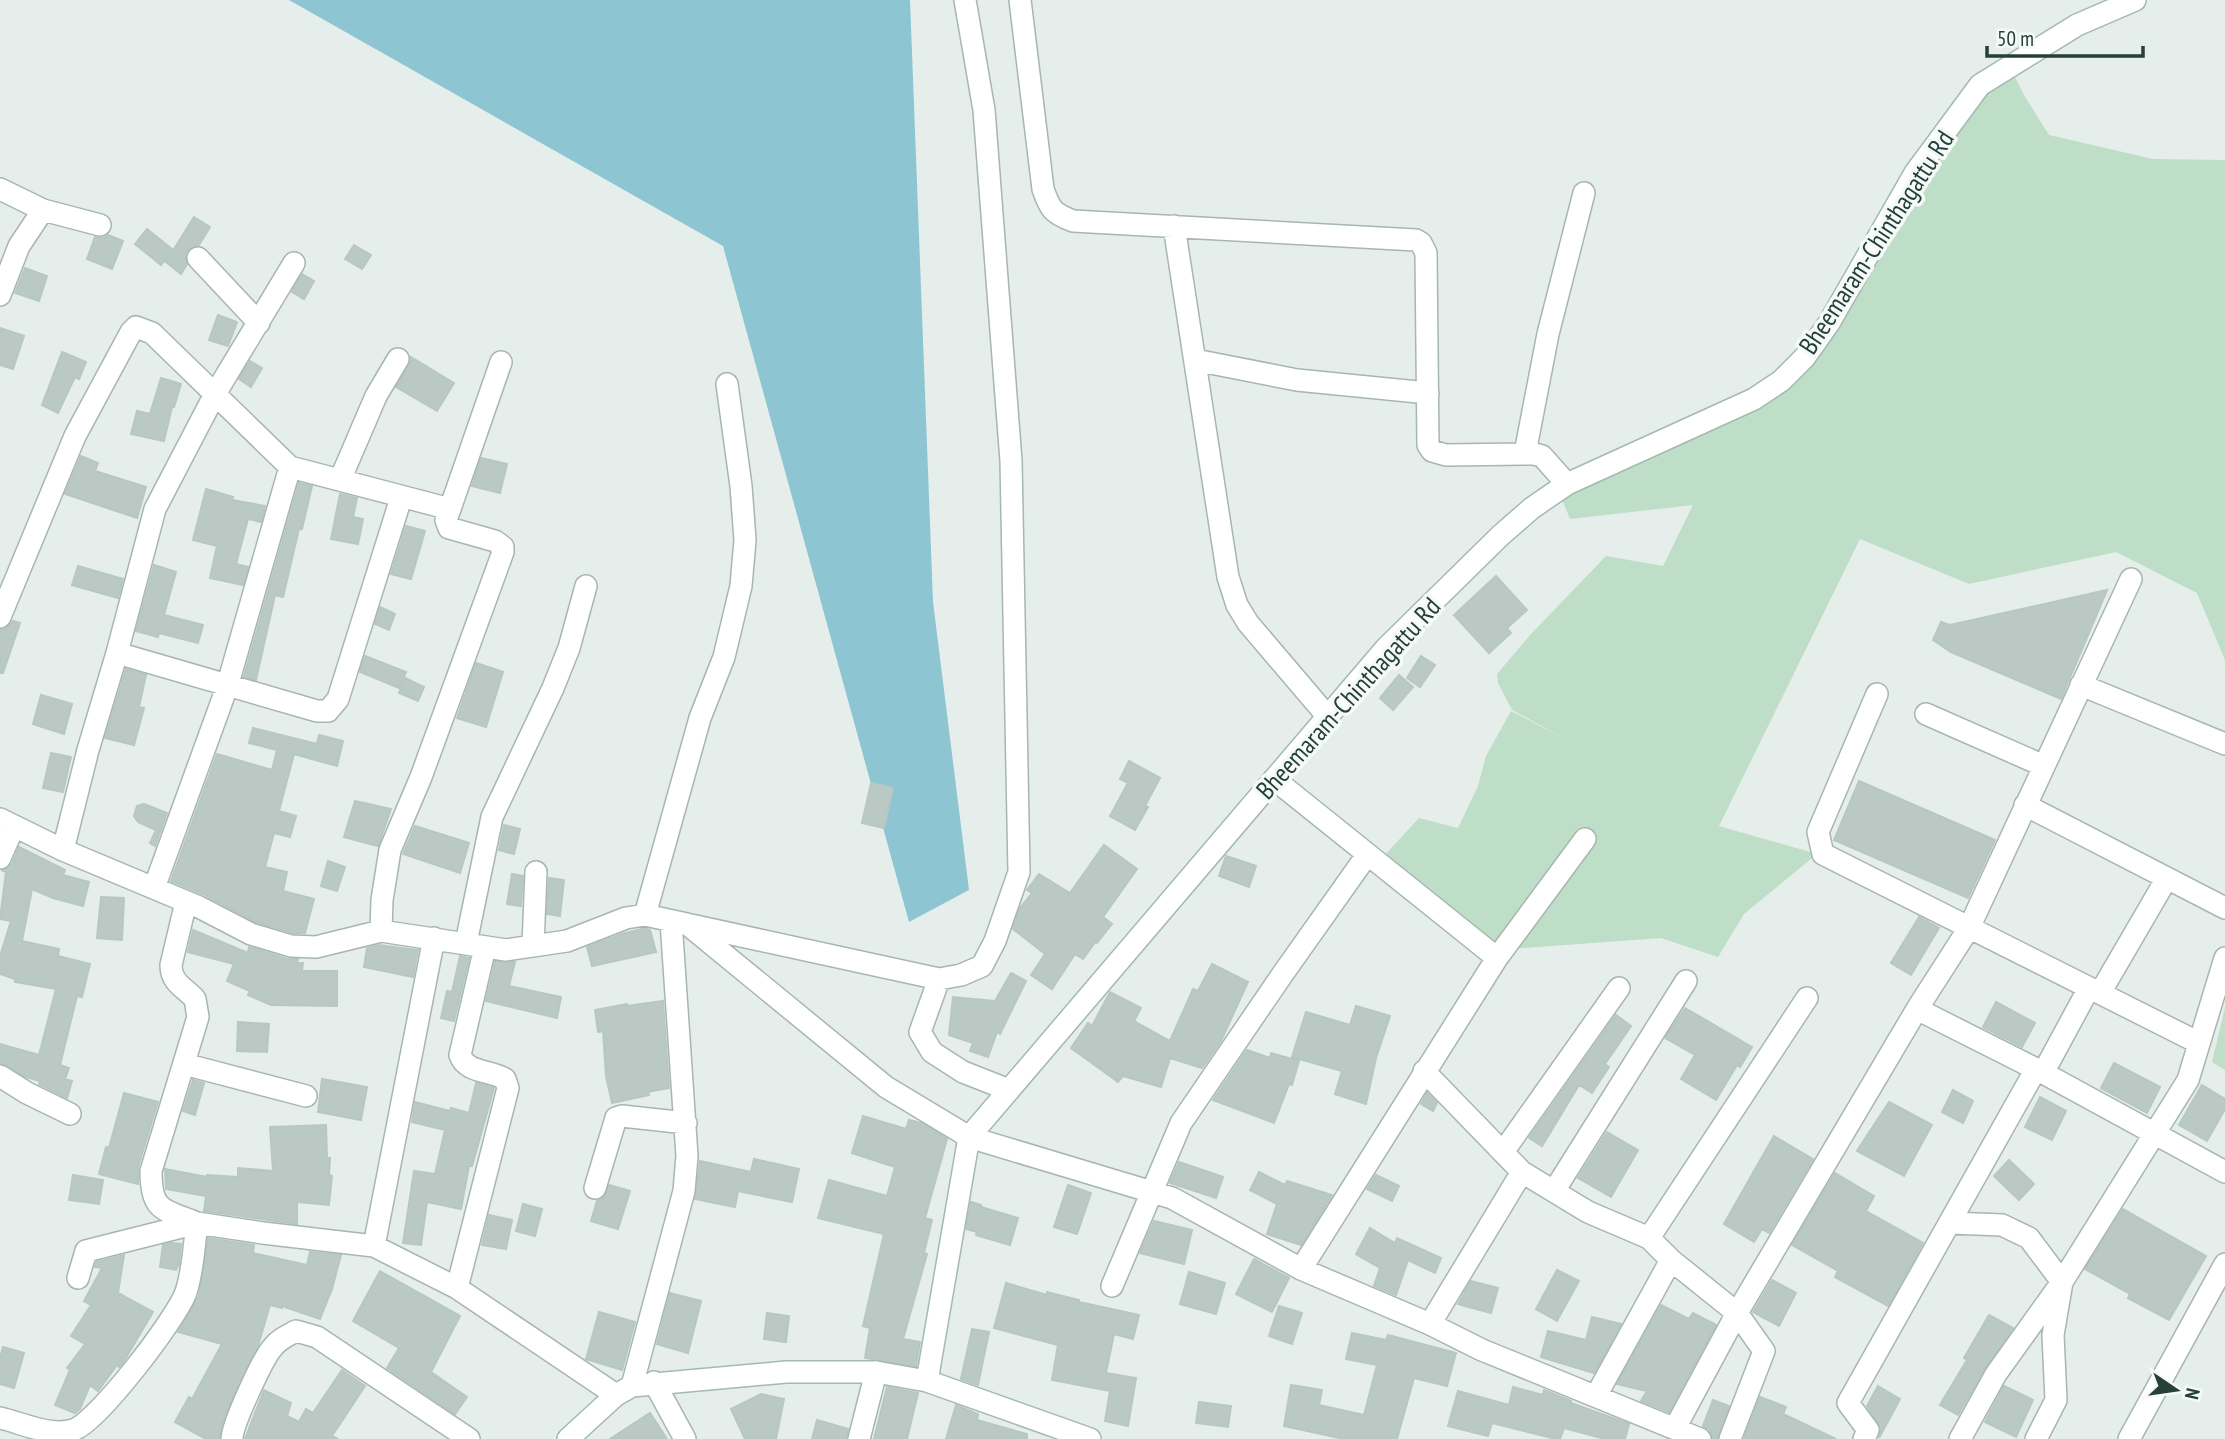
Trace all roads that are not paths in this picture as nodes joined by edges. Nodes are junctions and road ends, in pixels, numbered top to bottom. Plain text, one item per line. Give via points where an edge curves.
1 (965, 0) edge
2 (1020, 0) edge
3 (2135, 0) edge
4 (0, 189) edge
5 (1584, 193) dead end
6 (43, 210) junction
7 (100, 225) dead end
8 (1174, 226) junction
9 (198, 258) dead end
10 (294, 263) dead end
11 (0, 295) edge
12 (259, 323) junction
13 (398, 359) dead end
14 (1195, 360) junction
15 (501, 362) dead end
16 (727, 384) dead end
17 (1428, 393) junction
18 (215, 394) junction
19 (1525, 453) junction
20 (290, 467) junction
21 (340, 480) junction
22 (1567, 484) junction
23 (401, 498) junction
24 (450, 509) junction
25 (2131, 579) dead end
26 (586, 586) dead end
27 (0, 617) edge
28 (117, 653) junction
29 (2081, 685) junction
30 (227, 687) junction
31 (1877, 694) dead end
32 (1926, 714) dead end
33 (1328, 717) junction
34 (2225, 744) edge
35 (2044, 766) junction
36 (1274, 779) junction
37 (2025, 805) junction
38 (7, 823) edge
39 (1585, 839) dead end
40 (63, 850) junction
41 (1367, 855) junction
42 (0, 858) edge
43 (536, 872) dead end
44 (2167, 878) junction
45 (154, 888) junction
46 (186, 902) junction
47 (2225, 908) edge
48 (645, 915) junction
49 (679, 922) junction
50 (1969, 928) junction
51 (381, 931) junction
52 (434, 938) junction
53 (476, 945) junction
54 (533, 946) junction
55 (1497, 958) junction
56 (2225, 958) edge
57 (939, 979) junction
58 (1686, 981) dead end
59 (1619, 988) dead end
60 (2095, 991) junction
61 (1807, 998) dead end
62 (1917, 1009) junction
63 (2199, 1044) junction
64 (184, 1064) junction
65 (1424, 1071) junction
66 (2040, 1071) junction
67 (0, 1076) edge
68 (1009, 1090) junction
69 (306, 1096) dead end
70 (70, 1114) dead end
71 (685, 1123) junction
72 (2154, 1133) junction
73 (969, 1137) junction
74 (1503, 1152) junction
75 (1522, 1172) junction
76 (2225, 1172) edge
77 (595, 1188) dead end
78 (1554, 1191) junction
79 (1152, 1192) junction
80 (197, 1223) junction
81 (1950, 1223) junction
82 (1649, 1238) junction
83 (374, 1246) junction
84 (1671, 1259) junction
85 (2225, 1265) edge
86 (1301, 1269) junction
87 (78, 1278) dead end
88 (2062, 1282) junction
89 (1112, 1286) dead end
90 (457, 1288) junction
91 (1737, 1313) junction
92 (1430, 1324) junction
93 (876, 1372) junction
94 (927, 1381) junction
95 (654, 1382) junction
96 (624, 1391) junction
97 (1596, 1396) junction
98 (0, 1418) edge
99 (1675, 1428) junction
100 (43, 1434) edge
101 (232, 1439) edge
102 (469, 1439) edge
103 (568, 1439) edge
104 (685, 1439) edge
105 (859, 1439) edge
106 (1090, 1439) edge
107 (1700, 1439) edge
108 (1730, 1439) edge
109 (1864, 1439) edge
110 (1960, 1439) edge
111 (2036, 1439) edge
112 (2129, 1439) edge

1 - 57 street via 984,110 1011,461 1018,872 982,966
2 - 8 street via 1049,208 1073,220
3 - 22 street, Bheemaram-Chinthagattu Rd via 2077,25 1980,85 1915,173 1829,323 1781,381 1754,399
4 - 6 street
5 - 19 street via 1548,334
6 - 7 street
6 - 11 street via 19,246
8 - 14 street
8 - 17 street via 1421,243 1426,253
9 - 12 street
10 - 12 street
12 - 18 street
13 - 21 street via 376,396
14 - 17 street via 1297,380
14 - 33 street via 1228,577 1237,605
15 - 24 street
16 - 48 street via 746,540 741,586 724,657 700,718
17 - 19 street via 1428,445 1432,451
18 - 20 street
18 - 27 street via 152,333 136,327 131,332 75,436
18 - 28 street via 155,509
19 - 22 street via 1542,456
20 - 21 street
20 - 30 street
21 - 23 street
22 - 33 street, Bheemaram-Chinthagattu Rd via 1501,535 1386,648
23 - 24 street
23 - 30 street via 333,707 317,711
24 - 51 street via 449,528 495,541 503,552 390,850
25 - 29 street
26 - 53 street via 553,688 492,817
28 - 30 street
28 - 40 street
29 - 34 street
29 - 35 street
30 - 45 street
31 - 50 street via 1818,832 1823,854
32 - 35 street
33 - 36 street, Bheemaram-Chinthagattu Rd
35 - 37 street
36 - 41 street
36 - 68 street, Bheemaram-Chinthagattu Rd
37 - 44 street
37 - 50 street
38 - 40 street
38 - 42 street
39 - 55 street
40 - 45 street
41 - 55 street
41 - 79 street via 1181,1123
43 - 54 street
44 - 47 street
44 - 60 street
45 - 46 street
46 - 51 street via 251,934 291,946 316,947
46 - 64 street via 171,974 195,999 198,1017
48 - 49 street
48 - 54 street via 567,942
49 - 57 street
49 - 71 street
49 - 73 street via 886,1087
50 - 60 street
50 - 62 street
51 - 52 street
52 - 53 street
52 - 83 street
53 - 54 street via 506,950
53 - 90 street via 460,1055 469,1067 505,1079 508,1088
55 - 65 street
56 - 63 street
57 - 68 street via 920,1032 932,1052 963,1072
58 - 78 street
59 - 74 street
60 - 63 street
60 - 66 street
61 - 82 street
62 - 66 street
62 - 91 street
63 - 72 street via 2188,1080
64 - 69 street
64 - 80 street via 151,1171 152,1193 161,1208
65 - 74 street
65 - 86 street
66 - 72 street
66 - 81 street
67 - 70 street
68 - 73 street, Bheemaram-Chinthagattu Rd
71 - 77 street via 616,1118
71 - 96 street via 684,1191
72 - 76 street
72 - 88 street
73 - 79 street
73 - 94 street
74 - 75 street
75 - 78 street
75 - 92 street
78 - 82 street via 1588,1212
79 - 86 street via 1172,1198
79 - 89 street
80 - 83 street
80 - 87 street via 86,1251
80 - 100 street via 187,1290 177,1313 89,1422 74,1430
81 - 88 street via 2002,1225 2029,1238
81 - 109 street via 1848,1403 1868,1430
82 - 84 street
83 - 90 street
84 - 91 street
84 - 97 street
85 - 112 street
86 - 92 street
88 - 110 street via 1996,1374
88 - 111 street via 2053,1335 2056,1400
90 - 96 street
91 - 99 street
91 - 108 street via 1764,1351
92 - 97 street
93 - 94 street
93 - 95 street via 786,1372
93 - 105 street
94 - 106 street
95 - 96 street
95 - 104 street
96 - 103 street
97 - 99 street
98 - 100 street
99 - 107 street
101 - 102 street via 270,1350 279,1339 296,1331 317,1337

